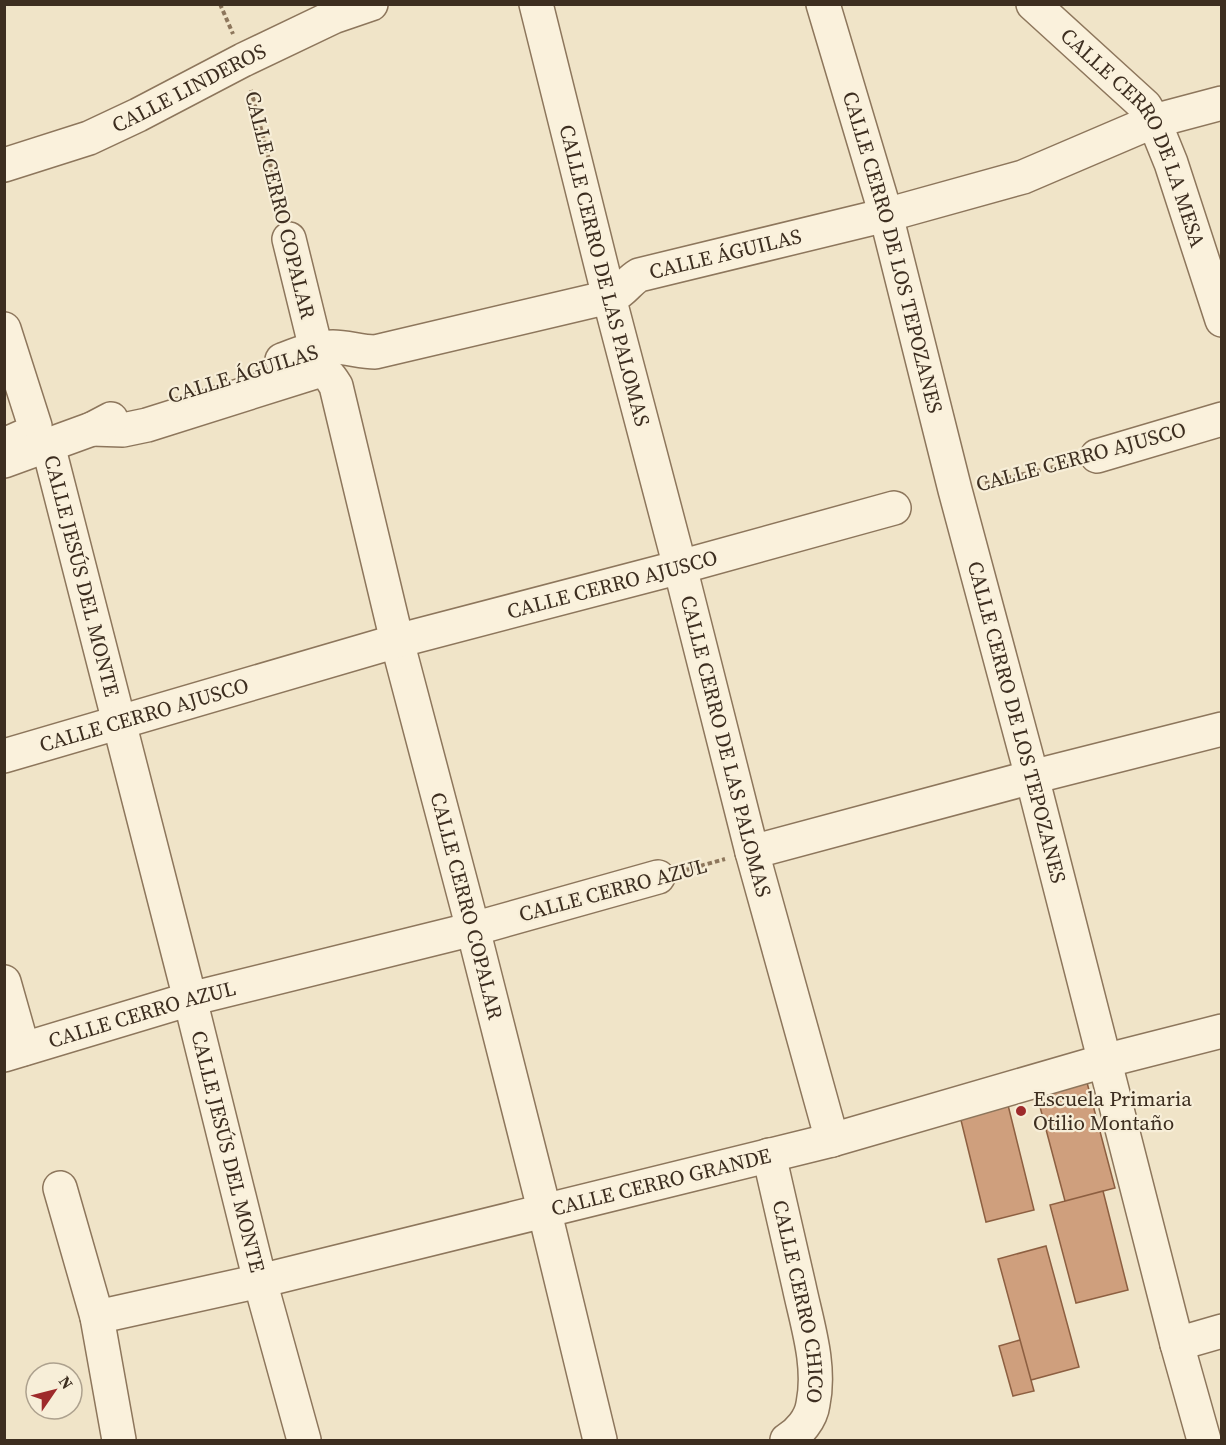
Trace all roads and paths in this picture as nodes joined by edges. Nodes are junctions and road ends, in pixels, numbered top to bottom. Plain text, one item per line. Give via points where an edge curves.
1 (371, 4) edge
2 (536, 4) edge
3 (823, 4) edge
4 (1033, 4) edge
5 (243, 60) junction
6 (1221, 103) edge
7 (1154, 121) junction
8 (4, 165) edge
9 (886, 215) junction
10 (289, 239) joint
11 (609, 297) junction
12 (1221, 320) edge
13 (4, 329) edge
14 (322, 362) junction
15 (1221, 419) edge
16 (4, 445) edge
17 (48, 445) junction
18 (1097, 456) joint
19 (4, 461) edge
20 (956, 490) junction
21 (894, 508) dead end
22 (680, 567) junction
23 (397, 641) junction
24 (120, 723) junction
25 (1221, 729) edge
26 (4, 756) edge
27 (1032, 777) junction
28 (752, 852) junction
29 (658, 877) joint
30 (473, 929) junction
31 (4, 982) edge
32 (190, 999) junction
33 (1221, 1031) edge
34 (14, 1052) edge
35 (1104, 1061) junction
36 (832, 1140) junction
37 (770, 1155) junction
38 (60, 1188) dead end
39 (544, 1209) junction
40 (260, 1281) junction
41 (97, 1317) junction
42 (1221, 1331) edge
43 (1177, 1344) junction
44 (119, 1440) edge
45 (303, 1440) edge
46 (600, 1440) edge
47 (787, 1440) edge
48 (1204, 1440) edge

1 - 5 street, CALLE LINDEROS via 333,17
2 - 11 street, CALLE CERRO DE LAS PALOMAS
3 - 9 street, CALLE CERRO DE LOS TEPOZANES
4 - 7 street, CALLE CERRO DE LA MESA via 1145,106
5 - 8 street, CALLE LINDEROS via 89,138
5 - 10 path, CALLE CERRO COPALAR
6 - 7 street, CALLE ÁGUILAS
7 - 9 street, CALLE ÁGUILAS via 1023,177
7 - 12 street, CALLE CERRO DE LA MESA
9 - 11 street, CALLE ÁGUILAS via 639,275 621,292
9 - 20 street, CALLE CERRO DE LOS TEPOZANES
10 - 14 street, CALLE CERRO COPALAR
11 - 14 street, CALLE ÁGUILAS via 375,352 333,347
11 - 22 street, CALLE CERRO DE LAS PALOMAS
13 - 16 street, CALLE JESÚS DEL MONTE via 35,426 31,433
14 - 17 street, CALLE ÁGUILAS via 136,407 93,429
14 - 23 street, CALLE CERRO COPALAR via 336,386
15 - 18 street, CALLE CERRO AJUSCO
17 - 19 street, CALLE ÁGUILAS
17 - 24 street, CALLE JESÚS DEL MONTE
18 - 20 path, CALLE CERRO AJUSCO
20 - 27 street, CALLE CERRO DE LOS TEPOZANES
21 - 22 street, CALLE CERRO AJUSCO
22 - 23 street, CALLE CERRO AJUSCO
22 - 28 street, CALLE CERRO DE LAS PALOMAS
23 - 24 street, CALLE CERRO AJUSCO
23 - 30 street, CALLE CERRO COPALAR
24 - 26 street, CALLE CERRO AJUSCO
24 - 32 street, CALLE JESÚS DEL MONTE
25 - 27 street
27 - 28 street
27 - 35 street, CALLE CERRO DE LOS TEPOZANES
28 - 29 path, CALLE CERRO AZUL
28 - 36 street, CALLE CERRO DE LAS PALOMAS
29 - 30 street, CALLE CERRO AZUL
30 - 32 street, CALLE CERRO AZUL
30 - 39 street, CALLE CERRO COPALAR
31 - 34 street
32 - 34 street, CALLE CERRO AZUL
32 - 40 street, CALLE JESÚS DEL MONTE
33 - 35 street, CALLE CERRO GRANDE
35 - 36 street, CALLE CERRO GRANDE
35 - 43 street, CALLE CERRO DE LOS TEPOZANES
36 - 37 street, CALLE CERRO GRANDE
37 - 39 street, CALLE CERRO GRANDE
37 - 47 street, CALLE CERRO CHICO via 812,1345 815,1377 808,1418 796,1435
38 - 41 street
39 - 40 street, CALLE CERRO GRANDE
39 - 46 street, CALLE CERRO COPALAR
40 - 41 street, CALLE CERRO GRANDE
40 - 45 street, CALLE JESÚS DEL MONTE
41 - 44 street
42 - 43 street
43 - 48 street, CALLE CERRO DE LOS TEPOZANES

